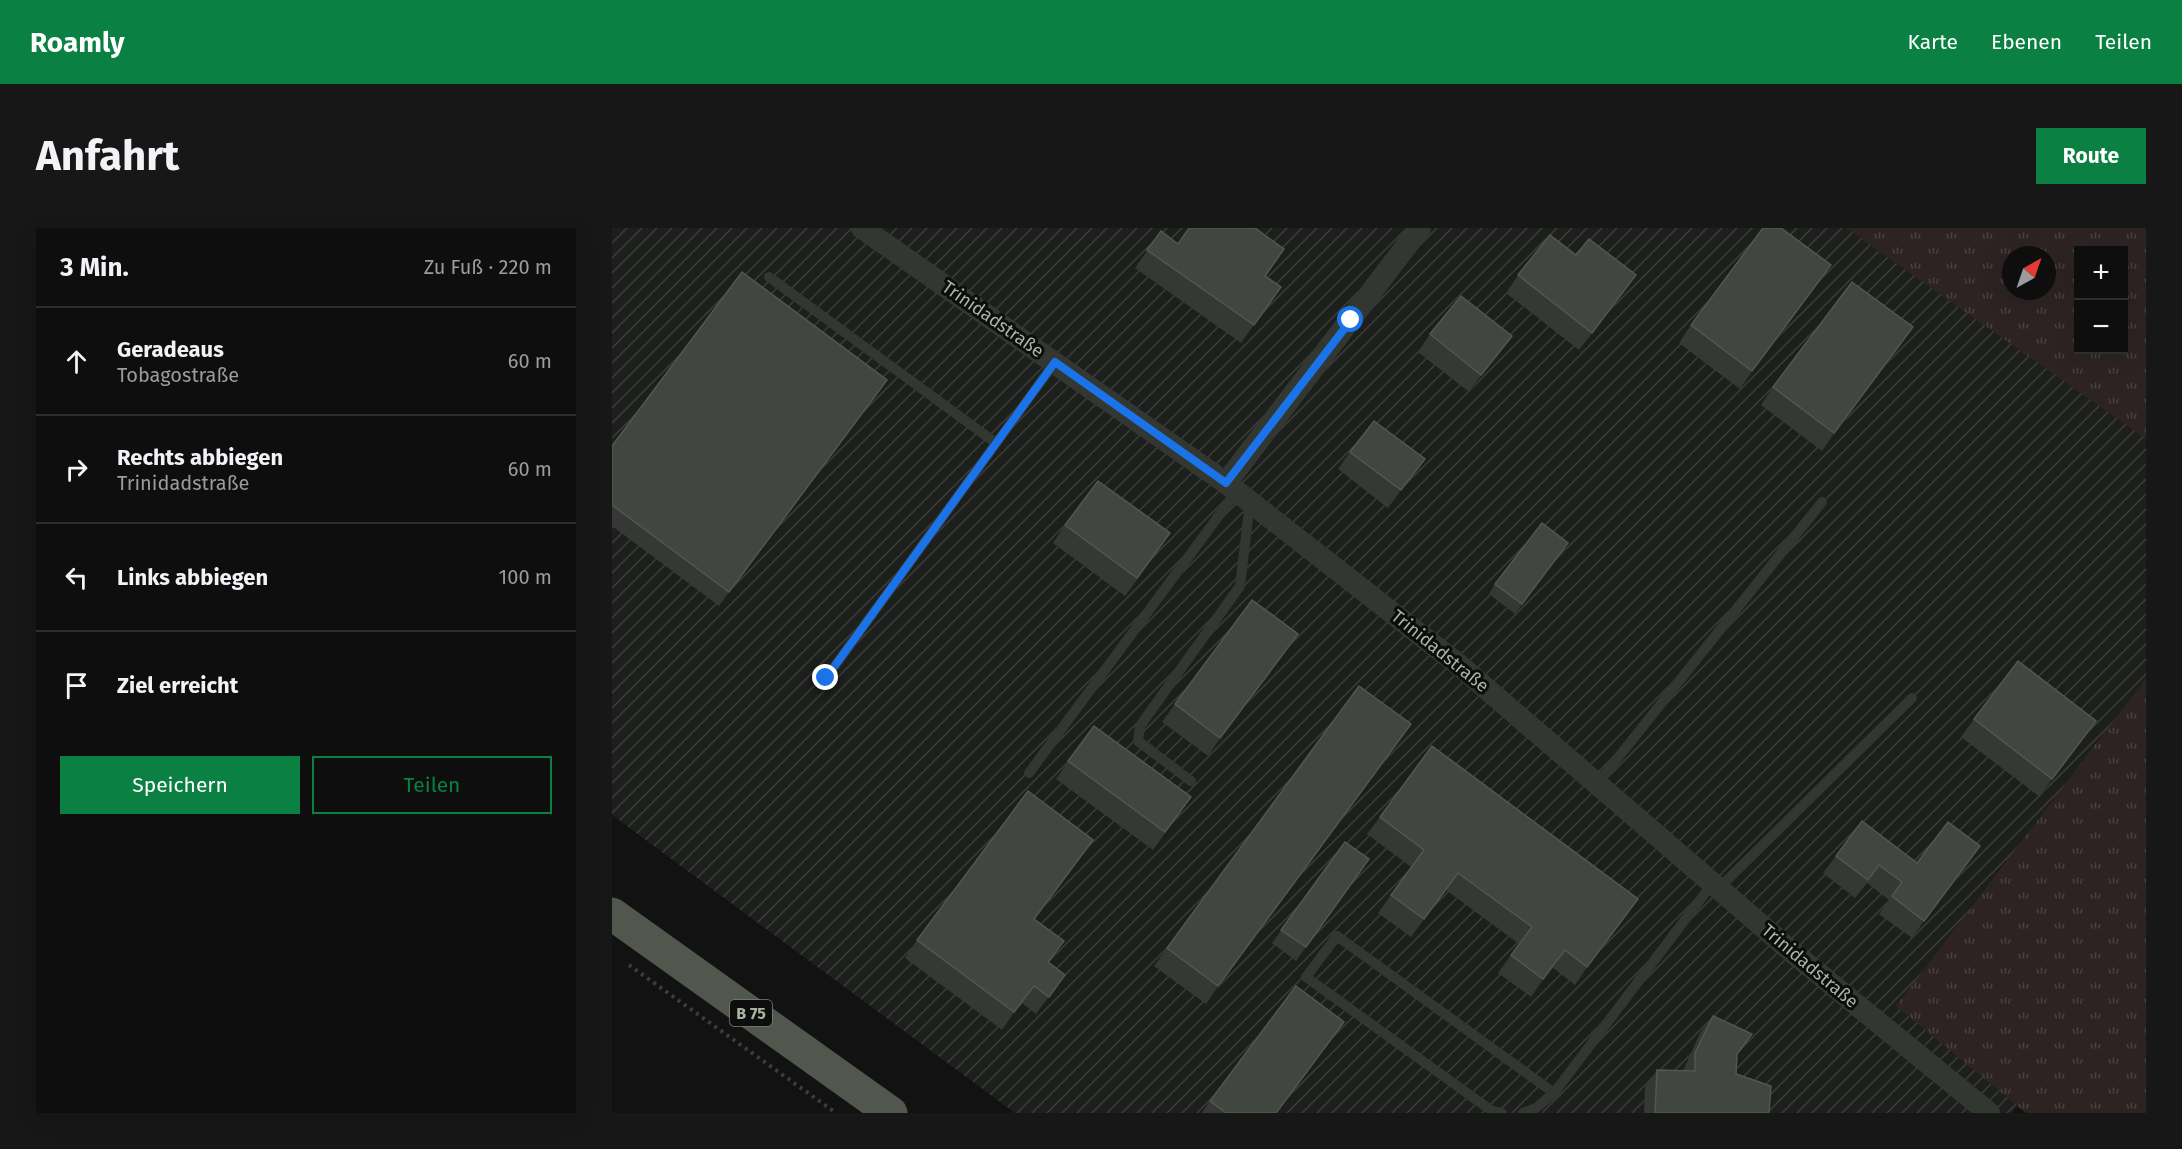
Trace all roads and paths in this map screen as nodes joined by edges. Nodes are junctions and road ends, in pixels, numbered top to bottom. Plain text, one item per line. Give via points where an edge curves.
1 (862, 228) edge
2 (1420, 228) edge
3 (769, 277) dead end
4 (1055, 362) junction
5 (996, 443) junction
6 (1238, 492) junction
7 (1822, 502) dead end
8 (826, 678) dead end
9 (1912, 698) dead end
10 (1029, 773) dead end
11 (1191, 781) dead end
12 (1597, 784) junction
13 (1715, 886) junction
14 (612, 914) edge
15 (622, 959) dead end
16 (1554, 1093) junction
17 (836, 1113) edge
18 (891, 1113) edge
19 (1502, 1113) edge
20 (1523, 1113) edge
21 (1989, 1113) edge

1 - 4 street, Trinidadstraße
2 - 6 street
3 - 5 lane
4 - 5 lane
4 - 6 street, Trinidadstraße
5 - 8 lane
6 - 10 lane
6 - 11 lane via 1240,586 1140,726 1138,741
6 - 12 street, Trinidadstraße via 1459,665
7 - 12 lane
9 - 13 lane
12 - 13 street, Trinidadstraße
13 - 16 lane
13 - 21 street, Trinidadstraße
14 - 18 main road, B 75
15 - 17 path
16 - 19 lane via 1336,936 1306,977 1492,1111
16 - 20 lane

